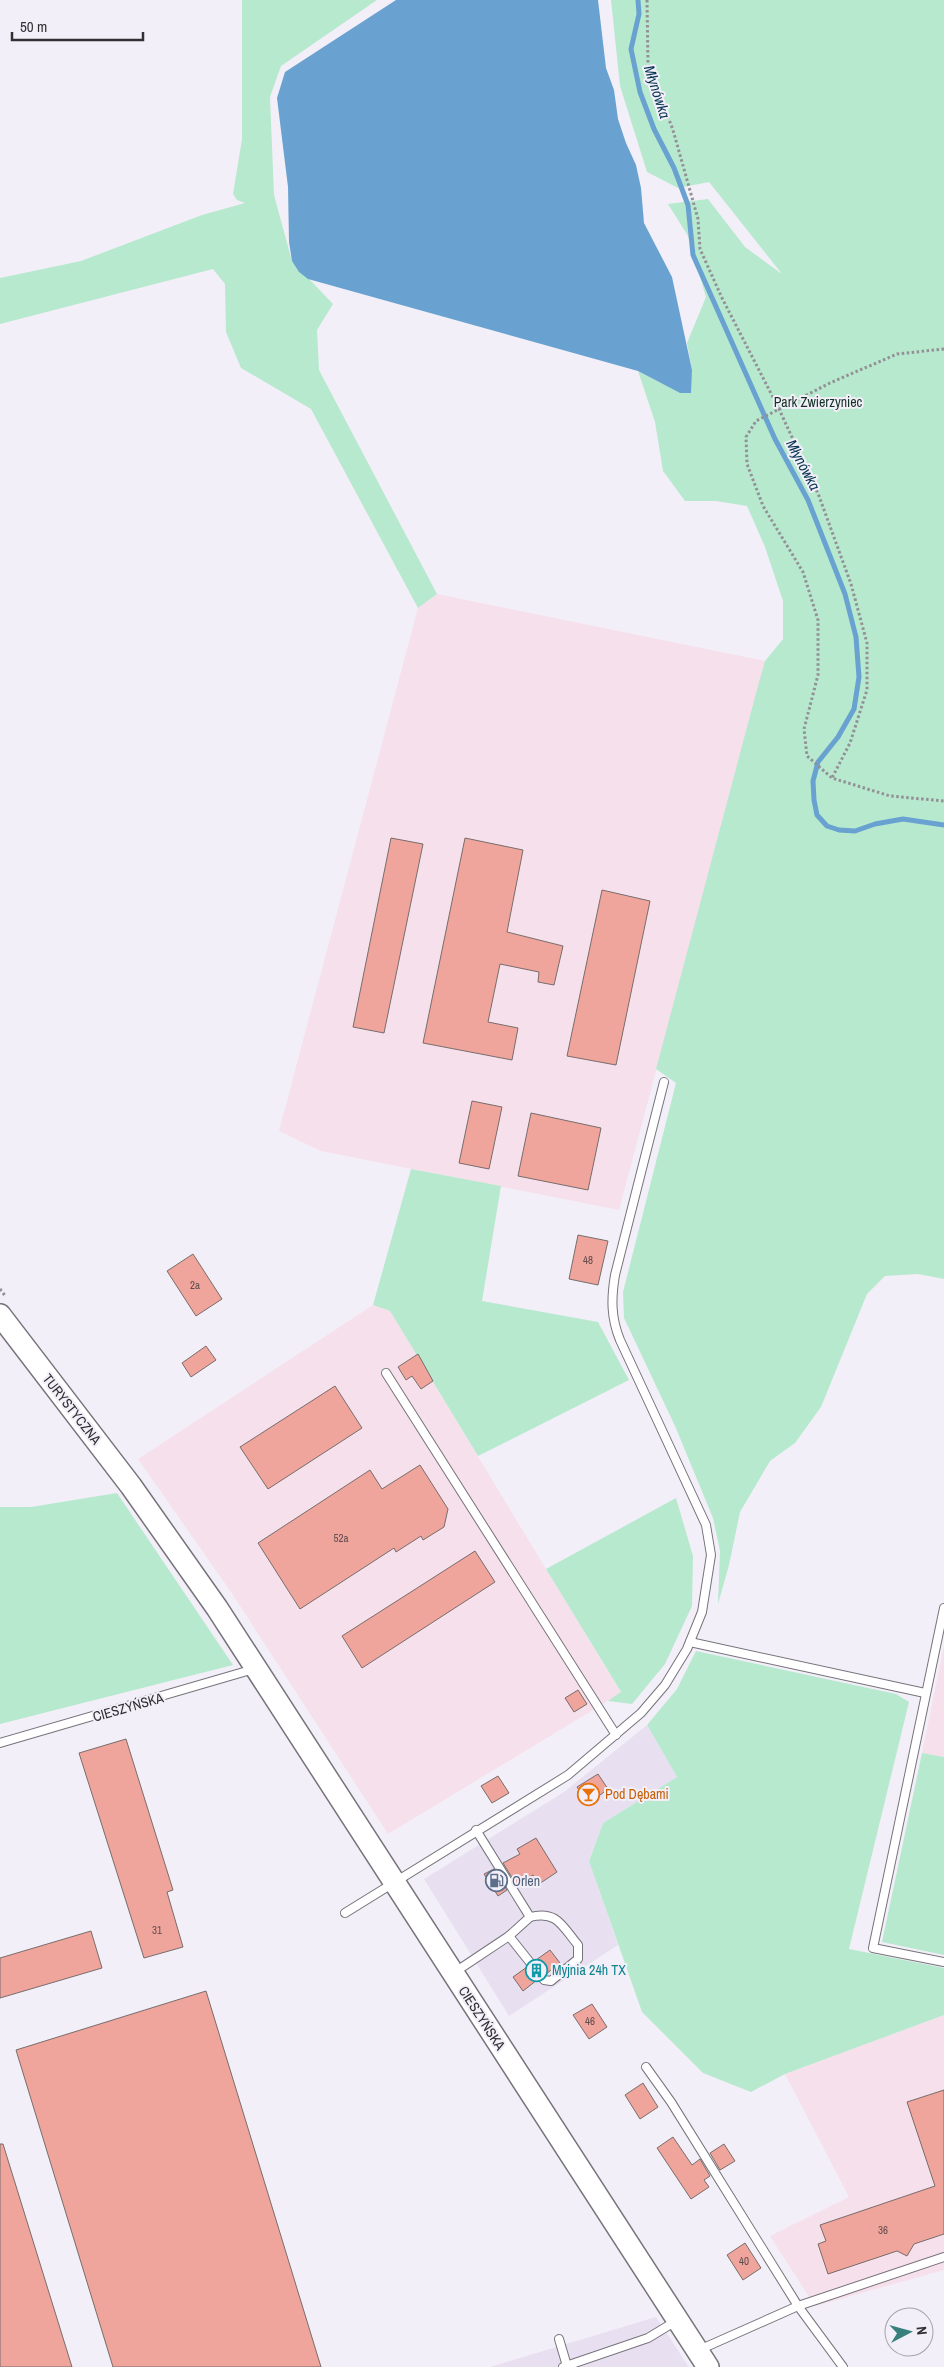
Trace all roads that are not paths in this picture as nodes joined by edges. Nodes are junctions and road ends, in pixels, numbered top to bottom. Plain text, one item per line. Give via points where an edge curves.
1 (664, 1082) dead end
2 (0, 1315) edge
3 (386, 1373) dead end
4 (144, 1503) joint
5 (944, 1608) edge
6 (690, 1642) junction
7 (256, 1668) junction
8 (925, 1693) junction
9 (616, 1735) junction
10 (0, 1743) edge
11 (476, 1830) junction
12 (394, 1881) junction
13 (344, 1913) dead end
14 (530, 1917) junction
15 (508, 1936) junction
16 (944, 1962) edge
17 (453, 1973) junction
18 (646, 2067) dead end
19 (944, 2257) edge
20 (798, 2306) junction
21 (678, 2320) junction
22 (559, 2339) dead end
23 (703, 2359) edge
24 (565, 2366) edge
25 (843, 2367) edge

1 - 6 lane via 615,1275 611,1307 620,1340 706,1525 710,1540 711,1555 702,1612
2 - 4 main road, TURYSTYCZNA
3 - 9 lane
4 - 7 main road, CIESZYŃSKA
5 - 8 lane
6 - 8 lane
6 - 9 lane via 665,1685
7 - 10 lane, CIESZYŃSKA
7 - 12 main road, CIESZYŃSKA
8 - 16 lane via 872,1948
9 - 11 lane via 568,1775
11 - 12 lane
11 - 14 lane
12 - 13 lane
12 - 17 main road, CIESZYŃSKA
14 - 15 lane
14 - 15 lane via 552,1915 578,1945 578,1959 550,1982 544,1980
15 - 17 lane
17 - 21 main road, CIESZYŃSKA
18 - 20 lane
19 - 20 lane
20 - 23 lane via 717,2340
20 - 25 lane
21 - 23 main road, CIESZYŃSKA
21 - 24 lane via 648,2338
22 - 24 lane

